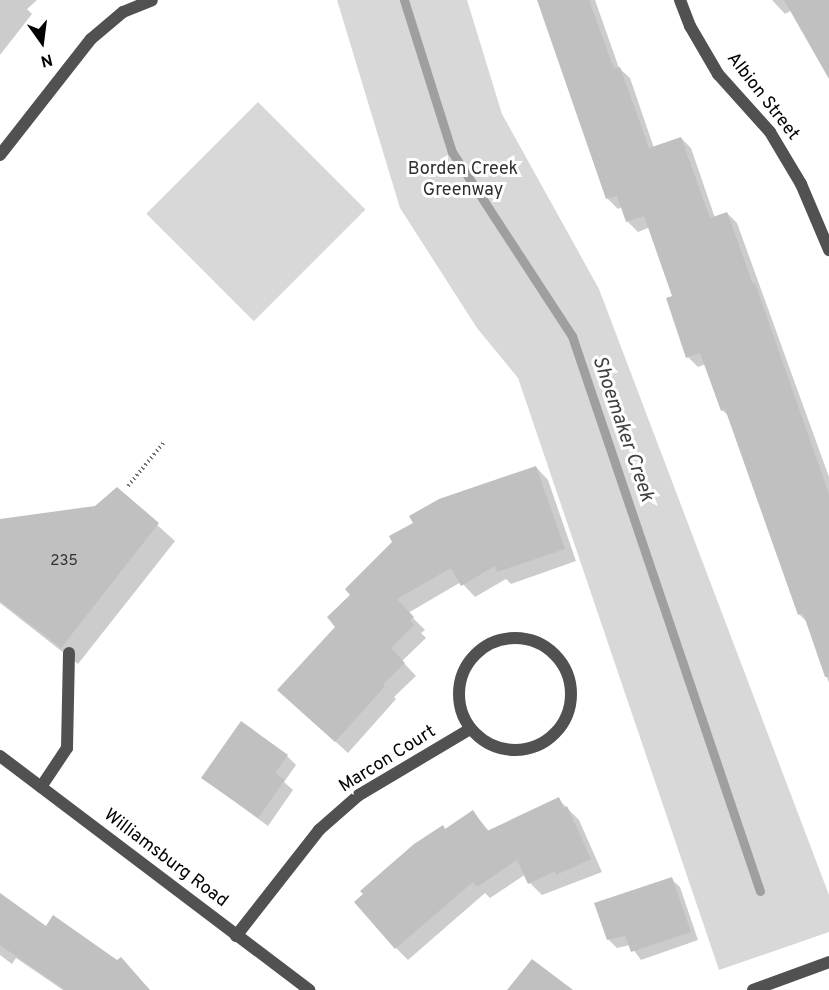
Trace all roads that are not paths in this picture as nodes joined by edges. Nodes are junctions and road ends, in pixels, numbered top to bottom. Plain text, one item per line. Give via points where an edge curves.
1 (152, 0) edge
2 (680, 0) edge
3 (0, 155) edge
4 (829, 250) edge
5 (69, 653) dead end
6 (470, 729) junction
7 (0, 756) edge
8 (41, 787) junction
9 (236, 936) junction
10 (829, 962) edge
11 (309, 990) edge
12 (753, 990) edge

1 - 3 street via 123,12 91,39
2 - 4 street, Albion Street via 718,74 770,132 791,167
5 - 8 street via 67,748
6 - 6 street via 485,742 504,750 524,750 542,744 566,718 572,697 563,664 550,649 533,641 513,638 485,646 470,659 459,682 459,702
6 - 9 street, Marcon Court via 359,795 319,830
7 - 8 street, Williamsburg Road
8 - 9 street, Williamsburg Road
9 - 11 street, Williamsburg Road
10 - 12 street

